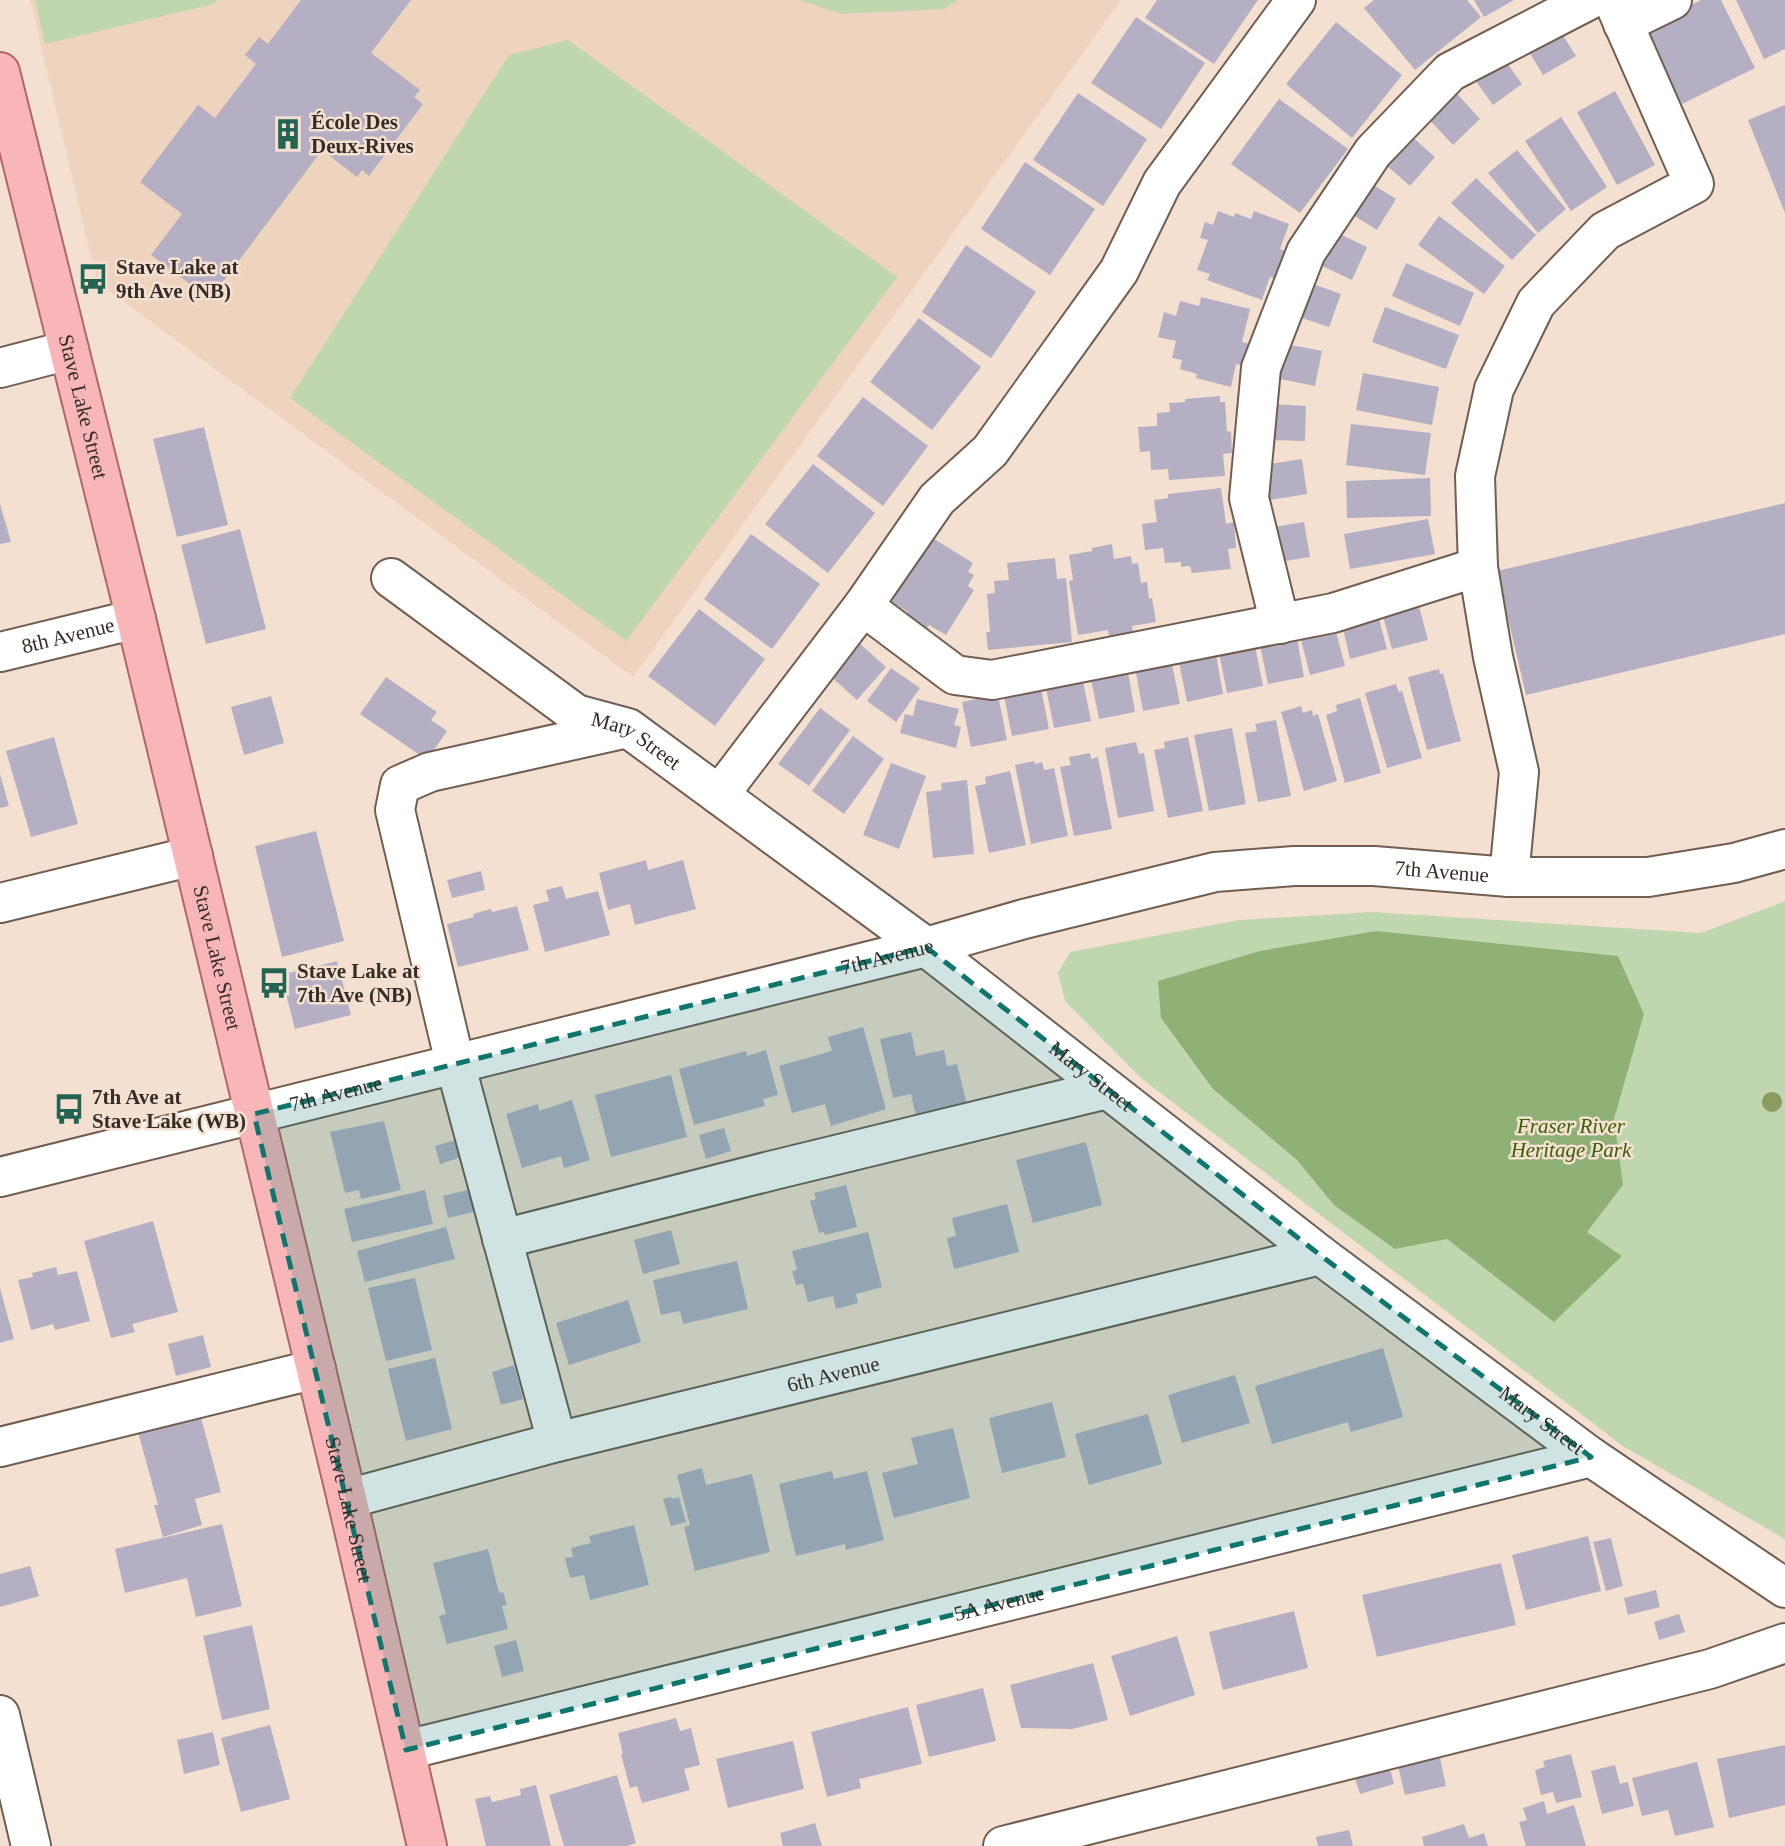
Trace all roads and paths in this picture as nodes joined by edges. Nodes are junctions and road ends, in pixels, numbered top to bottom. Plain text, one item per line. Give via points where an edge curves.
1 (1296, 0) edge
2 (1589, 0) edge
3 (1672, 0) edge
4 (1618, 12) edge
5 (0, 72) edge
6 (6, 121) edge
7 (69, 350) junction
8 (0, 368) edge
9 (1478, 567) junction
10 (391, 578) dead end
11 (863, 606) junction
12 (136, 619) junction
13 (1280, 624) junction
14 (0, 652) edge
15 (628, 728) junction
16 (719, 795) junction
17 (1785, 849) edge
18 (192, 856) junction
19 (1509, 877) junction
20 (0, 903) edge
21 (926, 947) junction
22 (455, 1063) junction
23 (1107, 1089) junction
24 (254, 1114) junction
25 (0, 1177) edge
26 (502, 1239) junction
27 (1320, 1255) junction
28 (316, 1369) junction
29 (557, 1442) junction
30 (0, 1447) edge
31 (1591, 1457) junction
32 (347, 1499) junction
33 (1785, 1588) edge
34 (1785, 1643) edge
35 (0, 1715) edge
36 (406, 1750) junction
37 (31, 1846) edge
38 (427, 1846) edge
39 (1003, 1846) edge

1 - 11 street via 1162,183 1119,271 989,451 937,499
2 - 13 street via 1450,72 1373,152 1306,252 1261,368 1249,498
3 - 4 street
4 - 9 street via 1694,184 1605,231 1536,303 1494,388 1475,476
5 - 6 main road, Stave Lake Street
6 - 7 main road, Stave Lake Street
7 - 8 street
7 - 12 main road, Stave Lake Street
9 - 13 street via 1333,614
9 - 19 street via 1519,772
10 - 15 street, Mary Street via 576,715
11 - 13 street via 955,675 992,680
11 - 16 street
12 - 14 street, 8th Avenue
12 - 18 main road, Stave Lake Street
15 - 16 street, Mary Street
15 - 22 street via 430,772 400,785 395,810
16 - 21 street, Mary Street
17 - 19 street, 7th Avenue via 1734,863 1648,877
18 - 20 street
18 - 24 main road, Stave Lake Street
19 - 21 street, 7th Avenue via 1374,866 1214,872
21 - 22 street, 7th Avenue
21 - 23 street, Mary Street
22 - 24 street, 7th Avenue
22 - 26 street
23 - 26 street
23 - 27 street, Mary Street
24 - 25 street, 7th Avenue
24 - 28 main road, Stave Lake Street
26 - 29 street
27 - 29 street, 6th Avenue
27 - 31 street, Mary Street
28 - 30 street
28 - 32 main road, Stave Lake Street
29 - 32 street, 6th Avenue
31 - 33 street, Mary Street
31 - 36 street, 5A Avenue
32 - 36 main road, Stave Lake Street
34 - 39 street via 1710,1669
35 - 37 street
36 - 38 main road, Stave Lake Street

